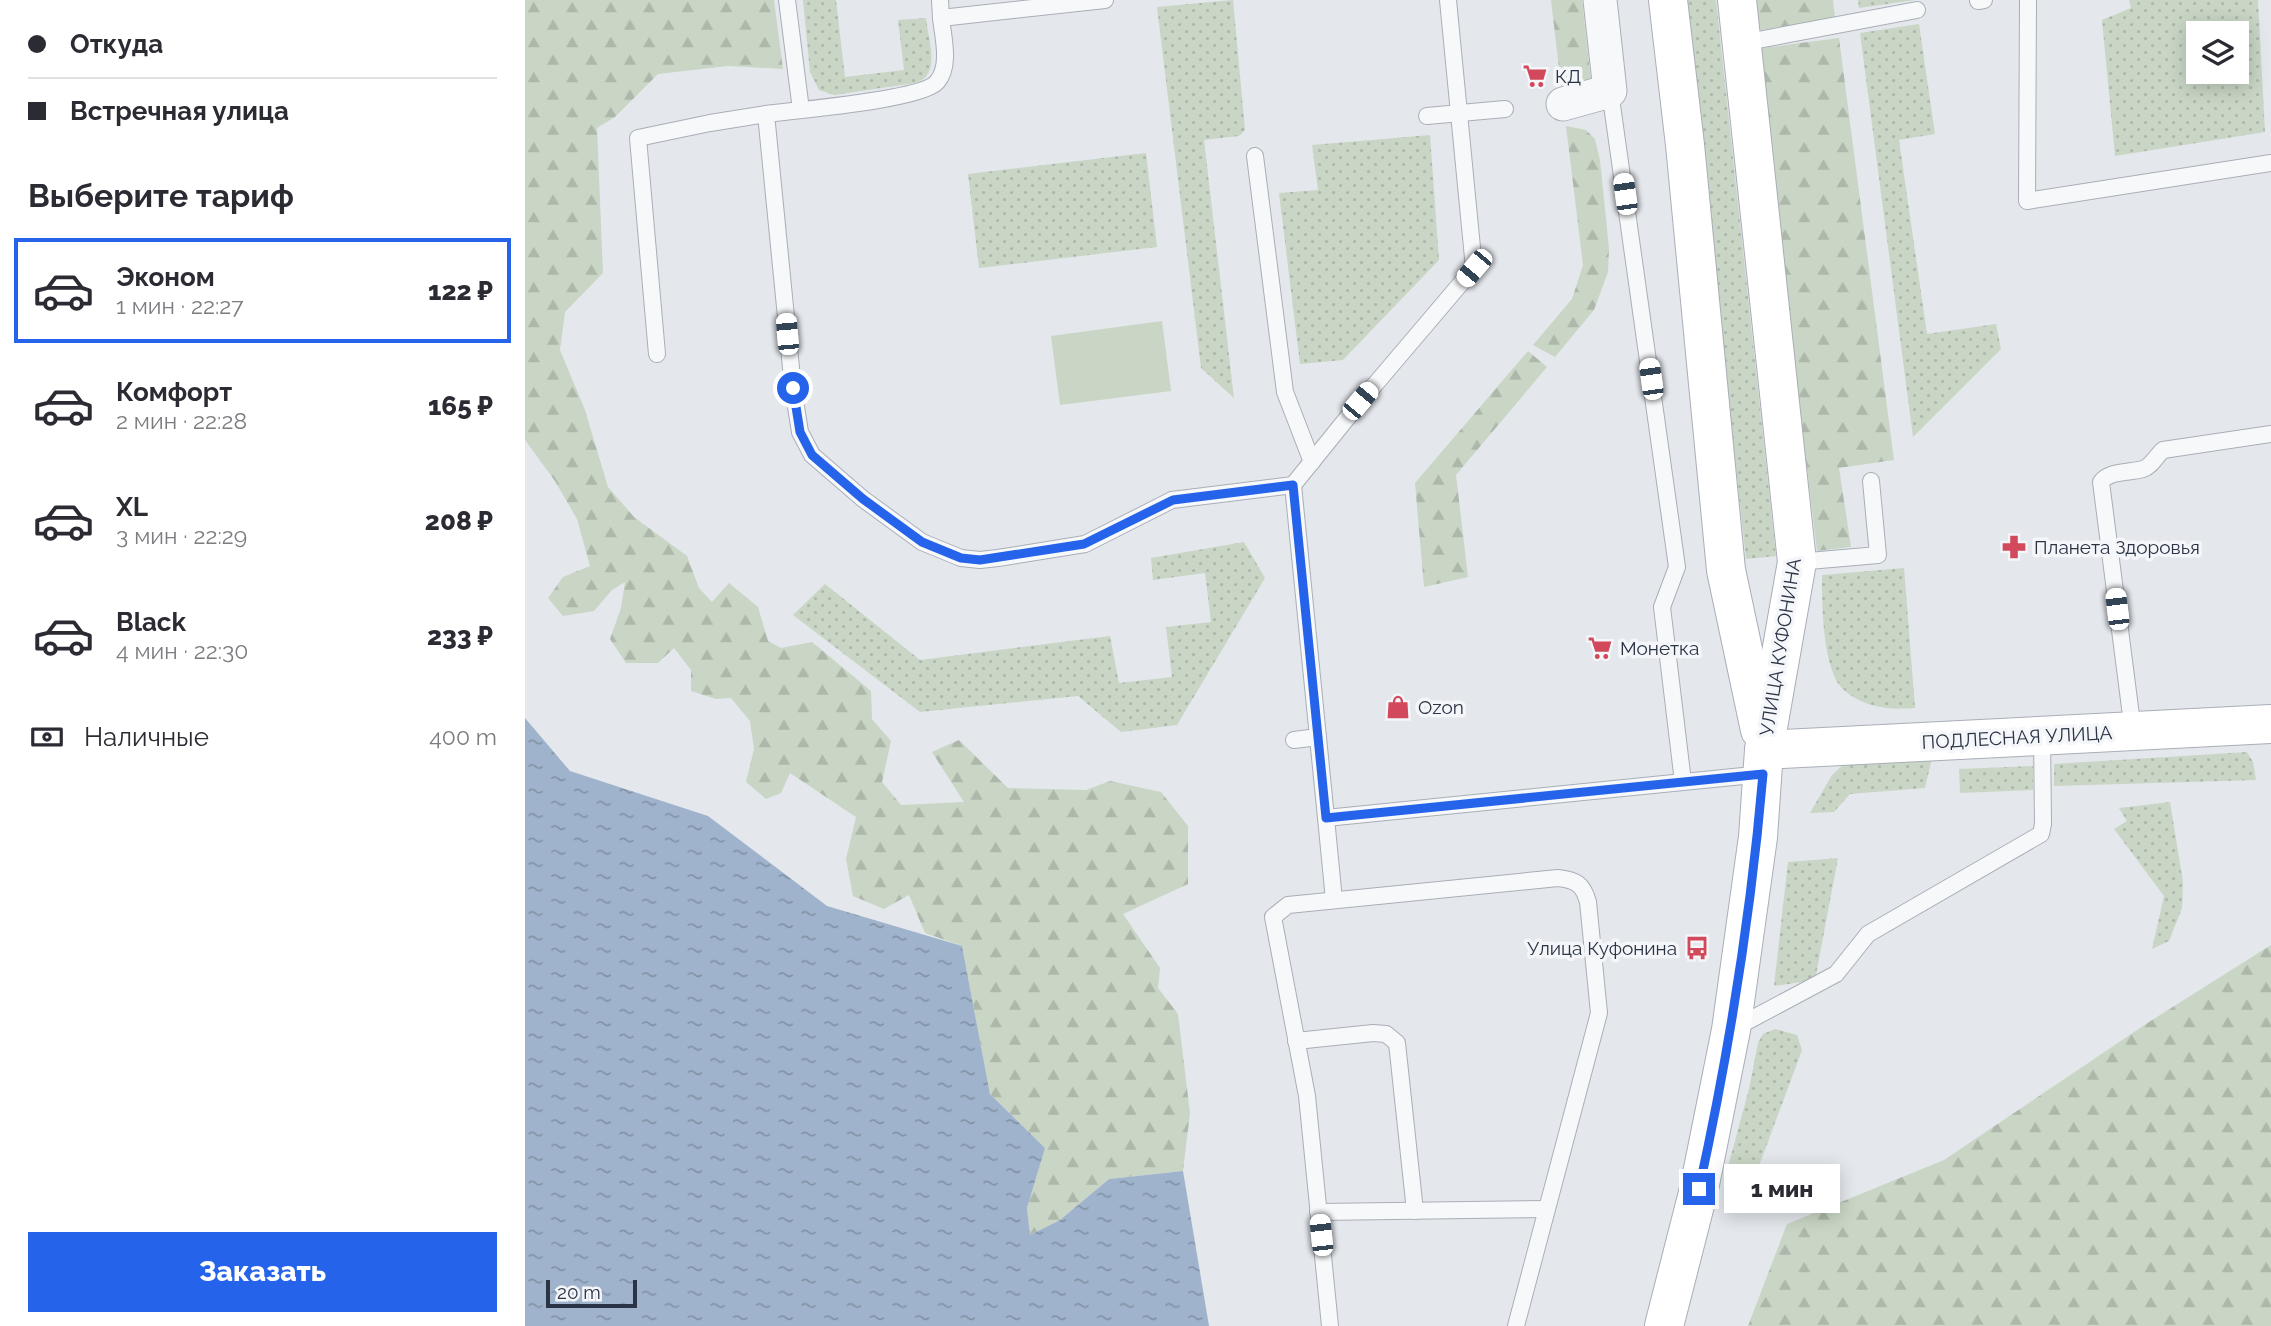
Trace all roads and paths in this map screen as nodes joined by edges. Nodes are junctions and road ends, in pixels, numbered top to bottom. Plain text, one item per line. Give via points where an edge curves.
1 (787, 0) edge
2 (940, 0) edge
3 (1105, 0) edge
4 (1448, 0) edge
5 (1600, 0) edge
6 (1668, 0) edge
7 (1737, 0) edge
8 (1984, 0) edge
9 (2028, 0) edge
10 (1978, 1) edge
11 (1031, 4) edge
12 (1917, 9) dead end
13 (941, 18) junction
14 (1742, 43) junction
15 (1610, 90) junction
16 (1563, 104) dead end
17 (1505, 109) dead end
18 (801, 110) junction
19 (766, 114) junction
20 (1460, 114) junction
21 (1427, 116) dead end
22 (1255, 156) dead end
23 (2271, 163) edge
24 (657, 354) dead end
25 (2271, 434) edge
26 (1312, 462) junction
27 (1871, 481) dead end
28 (1293, 485) junction
29 (1797, 562) junction
30 (2271, 724) edge
31 (2133, 731) junction
32 (2042, 736) junction
33 (1318, 737) junction
34 (1294, 740) dead end
35 (1763, 762) junction
36 (1683, 782) junction
37 (1326, 818) junction
38 (1334, 900) junction
39 (1731, 1030) junction
40 (1296, 1041) junction
41 (1547, 1209) junction
42 (1415, 1210) junction
43 (1318, 1212) junction
44 (1330, 1326) edge
45 (1516, 1326) edge
46 (1664, 1326) edge

1 - 18 lane
2 - 13 lane
3 - 11 lane
4 - 20 lane
5 - 15 street
6 - 35 main road, УЛИЦА КУФОНИНА via 1725,569
7 - 14 main road, УЛИЦА КУФОНИНА
8 - 10 lane
9 - 23 lane via 2027,201
11 - 13 lane
12 - 14 lane
13 - 18 lane via 944,69 931,88
14 - 29 main road, УЛИЦА КУФОНИНА
15 - 16 street
15 - 36 lane via 1677,567 1663,607
17 - 20 lane
18 - 19 lane
19 - 24 lane via 638,138
19 - 28 lane via 800,432 812,455 922,542 961,558 998,558 1084,544 1173,500
20 - 21 lane
20 - 26 lane via 1474,268
22 - 26 lane via 1285,392
25 - 31 lane via 2163,450 2149,467 2112,474 2101,482
26 - 28 lane
27 - 29 lane via 1878,555
28 - 33 lane
29 - 35 main road, УЛИЦА КУФОНИНА
30 - 31 main road, ПОДЛЕСНАЯ УЛИЦА
31 - 32 main road, ПОДЛЕСНАЯ УЛИЦА
32 - 35 main road, ПОДЛЕСНАЯ УЛИЦА
32 - 39 lane via 2041,834 1868,934 1836,974
33 - 34 lane
33 - 37 lane
35 - 36 lane
35 - 39 main road via 1758,837
36 - 37 lane
37 - 38 lane
38 - 40 lane via 1288,905 1273,917
38 - 41 lane via 1558,878 1573,879 1584,888 1599,1013
39 - 46 main road via 1699,1189
40 - 42 lane via 1373,1033 1386,1034 1397,1044
40 - 43 lane via 1307,1096
41 - 42 lane
41 - 45 lane
42 - 43 lane
43 - 44 lane

